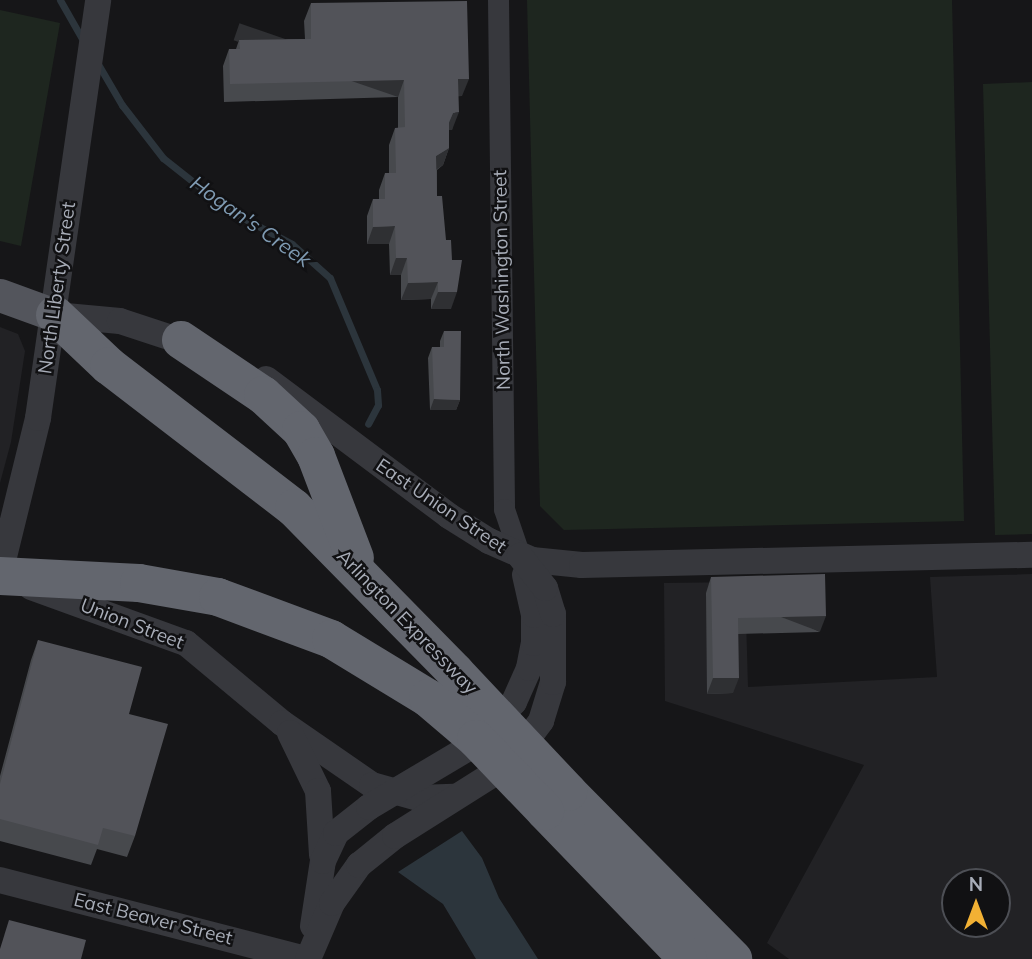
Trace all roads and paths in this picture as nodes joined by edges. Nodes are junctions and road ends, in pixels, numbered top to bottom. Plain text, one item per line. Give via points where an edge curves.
1 (97, 0) edge
2 (499, 0) edge
3 (0, 295) edge
4 (55, 315) junction
5 (181, 340) junction
6 (1032, 555) edge
7 (520, 556) junction
8 (0, 575) edge
9 (368, 581) junction
10 (282, 723) junction
11 (395, 793) junction
12 (458, 796) junction
13 (556, 801) junction
14 (321, 869) junction
15 (0, 880) edge
16 (307, 959) edge
17 (688, 959) edge
18 (733, 959) edge

1 - 4 street, North Liberty Street
2 - 7 street, North Washington Street via 504,509
3 - 4 main road
4 - 5 street, East Union Street via 120,321
4 - 8 street, North Liberty Street via 31,457
4 - 9 highway, Arlington Expressway via 108,366 294,508
5 - 7 street, East Union Street via 267,380 449,516
5 - 9 highway via 263,394 301,430
6 - 7 street, East Union Street via 582,565
7 - 11 street, North Washington Street via 531,596 534,634 529,668 518,694 475,744
7 - 12 street, North Washington Street via 540,579 551,605 554,663 550,698 536,732 516,758
8 - 10 street, Union Street via 186,643
8 - 13 highway, Arlington Expressway, bridge via 139,583 218,597 331,639 428,698
9 - 13 highway, Arlington Expressway, bridge via 455,672
10 - 11 street, Union Street via 361,779
10 - 14 street, Union Street via 305,757 318,791 323,820
11 - 12 street, Union Street via 429,799
11 - 14 street, North Washington Street via 359,813 337,833
12 - 16 street, North Washington Street via 359,865 332,903
13 - 17 highway, Arlington Expressway
13 - 18 highway, Arlington Expressway
14 - 16 street, North Washington Street
15 - 16 street, East Beaver Street

